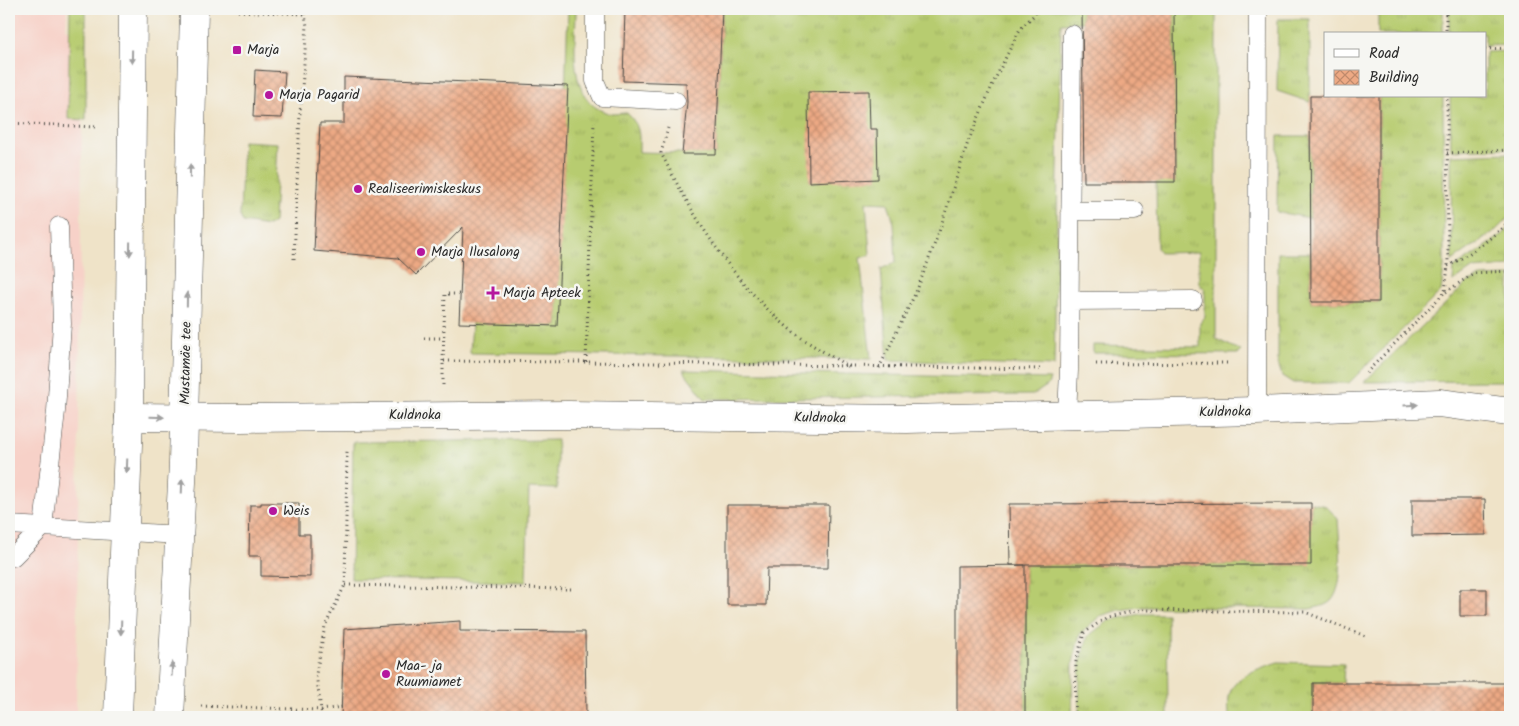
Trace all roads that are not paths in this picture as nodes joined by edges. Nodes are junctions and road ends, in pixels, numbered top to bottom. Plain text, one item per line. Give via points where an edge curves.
1 (133, 9) edge
2 (194, 9) edge
3 (595, 9) edge
4 (1258, 9) edge
5 (1072, 34) dead end
6 (676, 101) road end
7 (1070, 211) junction
8 (1135, 211) dead end
9 (58, 226) dead end
10 (1193, 300) dead end
11 (1070, 301) junction
12 (1257, 411) junction
13 (1510, 412) edge
14 (1067, 416) junction
15 (128, 417) junction
16 (185, 418) junction
17 (9, 525) edge
18 (43, 527) junction
19 (124, 532) junction
20 (180, 535) junction
21 (9, 556) edge
22 (182, 712) edge
23 (118, 717) edge

1 -> 15 main road
16 -> 2 main road, Mustamäe tee
3 - 6 lane via 595,81 602,97
4 - 12 lane
5 - 7 lane
7 - 8 lane
7 - 11 lane
9 - 18 lane via 62,324
10 - 11 lane
11 - 14 lane
12 -> 13 main road, Kuldnoka via 1439,404
12 - 14 main road, Kuldnoka
14 - 16 main road, Kuldnoka via 908,419 576,415
15 -> 16 main road, Kuldnoka
15 -> 19 main road
20 -> 16 main road, Mustamäe tee
17 - 18 lane
18 - 19 lane
18 - 21 lane via 13,557
19 - 20 lane
19 -> 23 main road
22 -> 20 main road, Mustamäe tee

